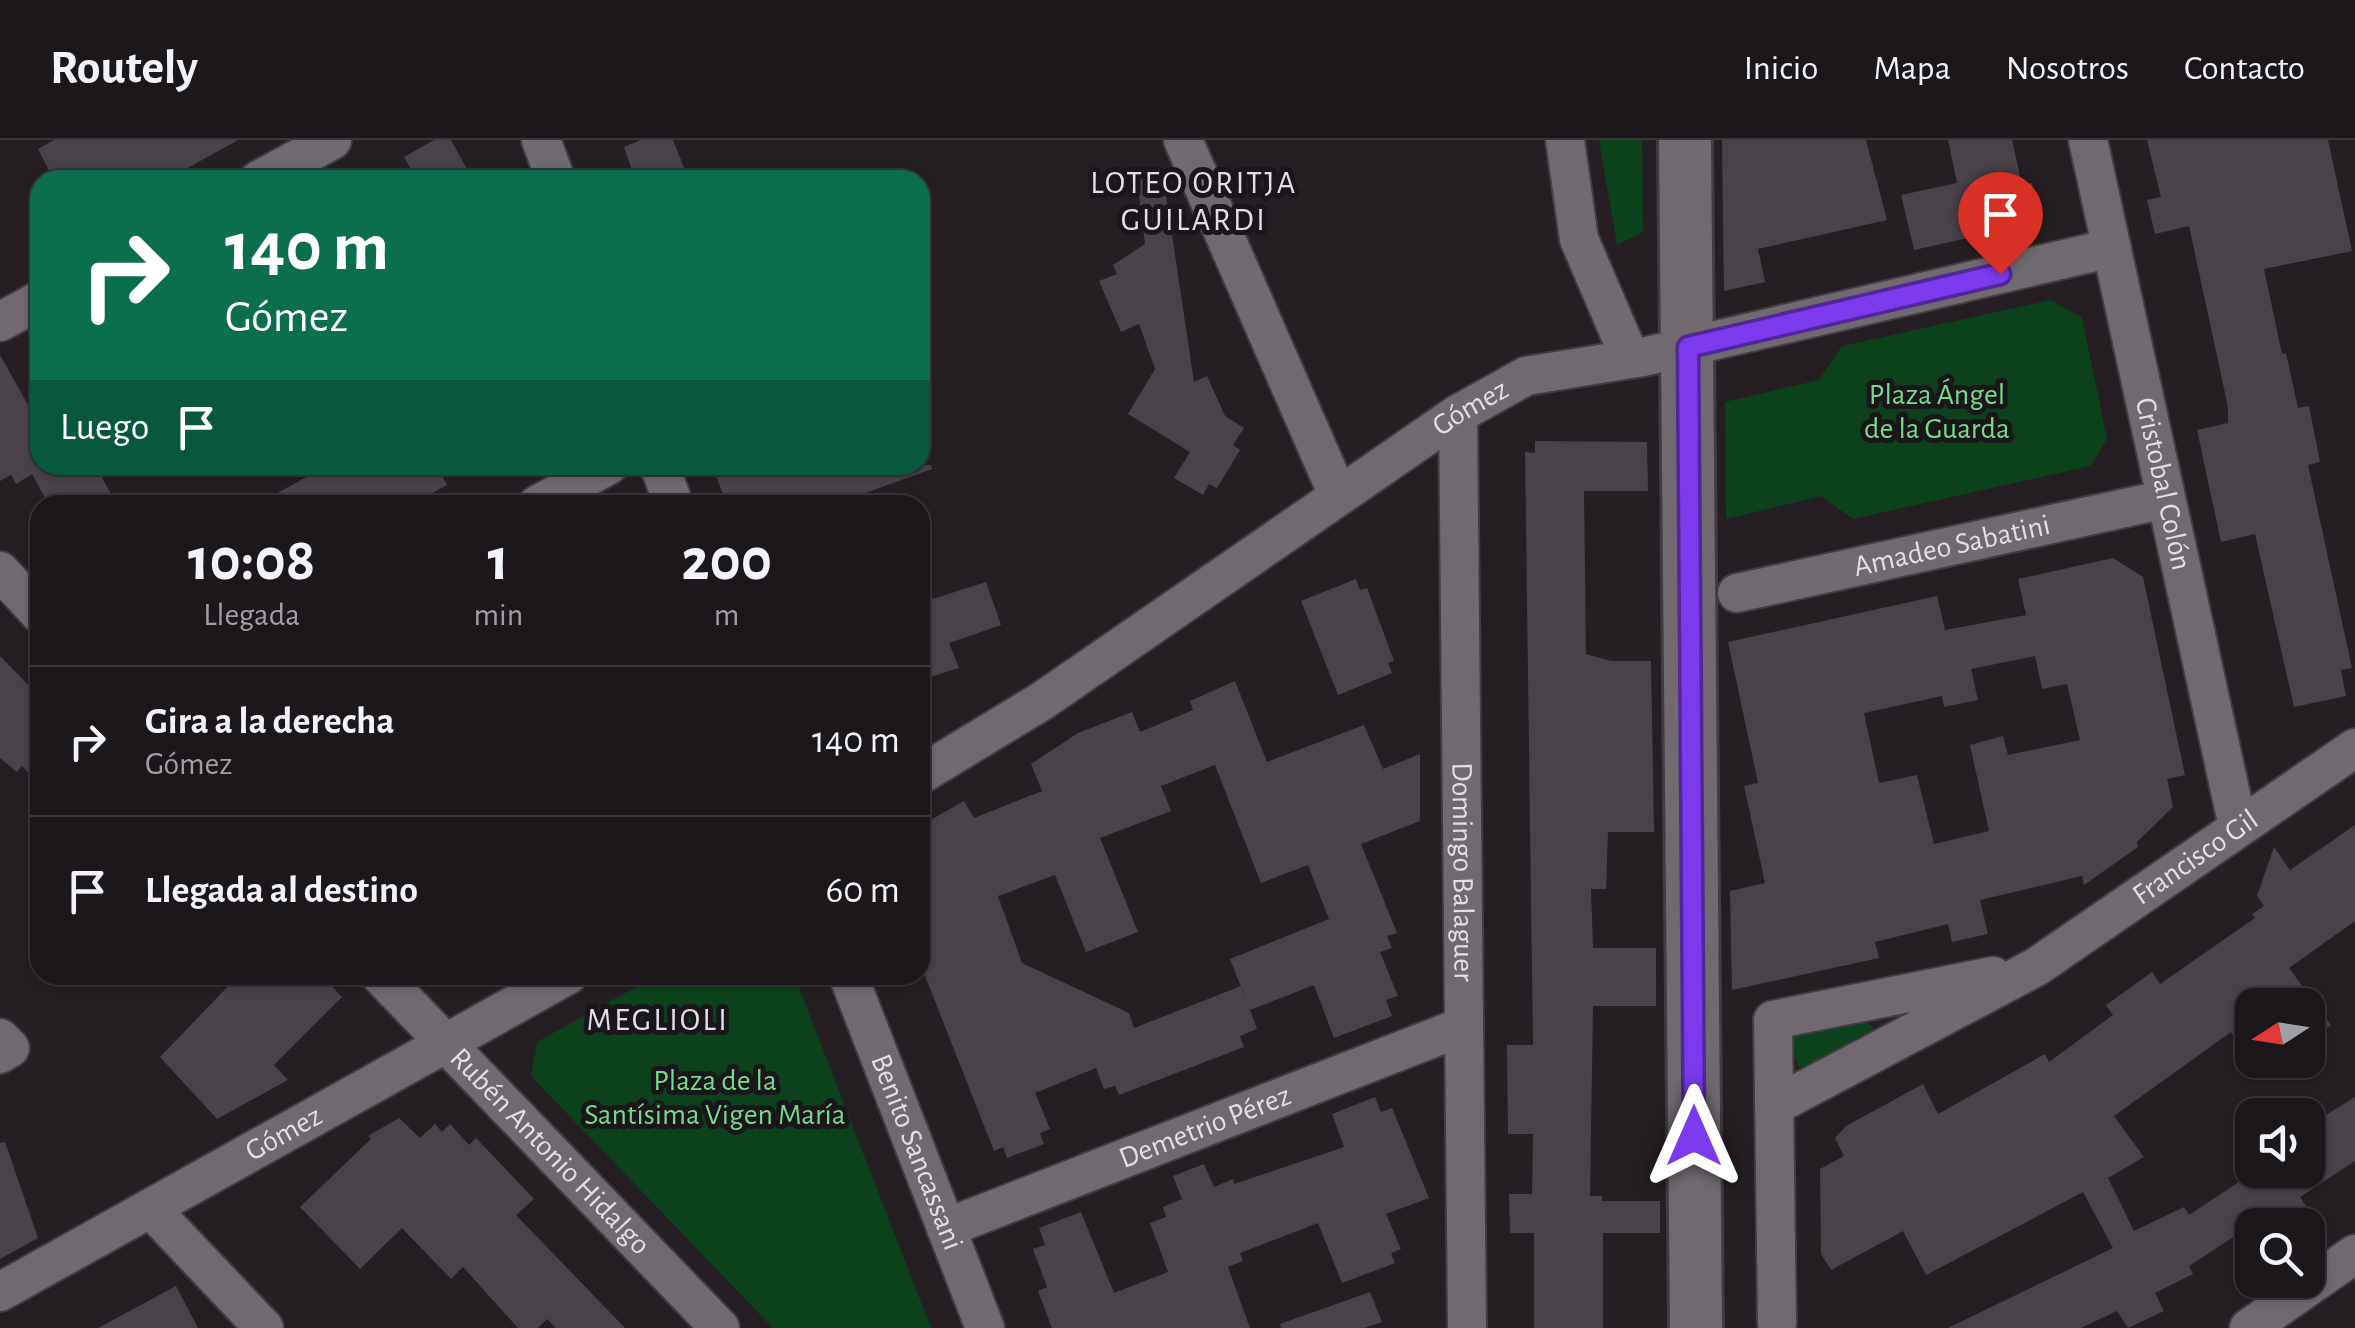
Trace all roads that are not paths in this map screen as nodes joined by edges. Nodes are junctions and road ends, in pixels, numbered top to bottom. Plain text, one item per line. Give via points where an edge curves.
1 (332, 140) edge
2 (541, 140) edge
3 (1183, 140) edge
4 (1564, 140) edge
5 (1686, 140) edge
6 (2088, 140) edge
7 (278, 170) edge
8 (552, 170) edge
9 (2112, 248) junction
10 (30, 306) edge
11 (0, 322) edge
12 (1688, 347) junction
13 (1630, 358) junction
14 (1458, 414) junction
15 (591, 475) edge
16 (555, 495) edge
17 (1338, 495) junction
18 (2166, 498) junction
19 (0, 572) edge
20 (1737, 593) dead end
21 (30, 604) edge
22 (2355, 748) edge
23 (930, 769) edge
24 (2238, 828) junction
25 (2036, 967) junction
26 (389, 985) edge
27 (550, 985) edge
28 (852, 985) edge
29 (1464, 1026) junction
30 (445, 1044) junction
31 (1774, 1106) junction
32 (150, 1208) junction
33 (946, 1228) junction
34 (2355, 1254) edge
35 (0, 1292) edge
36 (1776, 1323) dead end
37 (264, 1328) edge
38 (720, 1328) edge
39 (985, 1328) edge
40 (1467, 1328) edge
41 (1696, 1328) edge
42 (2249, 1328) edge

1 - 7 street
2 - 8 street
3 - 17 street
4 - 13 street via 1579,239
5 - 12 street
6 - 9 street, Cristobal Colón
9 - 12 street, Gómez
9 - 18 street, Cristobal Colón
10 - 11 street
12 - 13 street, Gómez
12 - 41 street
13 - 14 street, Gómez via 1526,376
14 - 17 street, Gómez
14 - 29 street, Domingo Balaguer
15 - 16 street
17 - 23 street, Gómez via 1058,690
18 - 20 street, Amadeo Sabatini
18 - 24 street, Cristobal Colón
19 - 21 street
22 - 24 street, Francisco Gil
24 - 25 street, Francisco Gil
25 - 31 street, Francisco Gil
25 - 31 street, Francisco Gil via 1774,1020
26 - 30 street, Rubén Antonio Hidalgo
27 - 30 street, Gómez
28 - 33 street, Benito Sancassani
29 - 33 street, Demetrio Pérez
29 - 40 street, Domingo Balaguer
30 - 32 street, Gómez
30 - 38 street, Rubén Antonio Hidalgo
31 - 36 street
32 - 35 street, Gómez
32 - 37 street
33 - 39 street, Benito Sancassani
34 - 42 street

